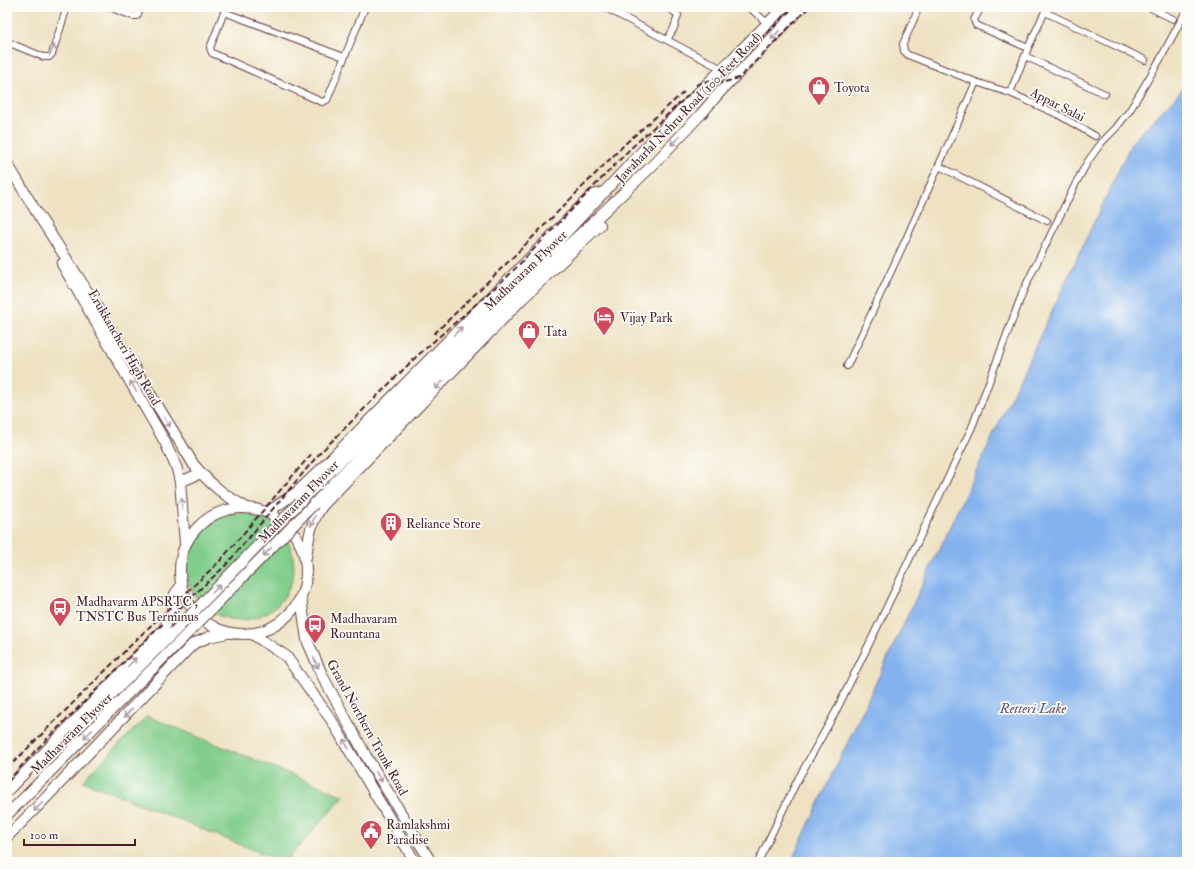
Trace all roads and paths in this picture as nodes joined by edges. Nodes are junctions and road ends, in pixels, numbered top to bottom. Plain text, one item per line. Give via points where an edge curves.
1 (67, 7) edge
2 (109, 7) edge
3 (141, 7) edge
4 (365, 7) edge
5 (604, 7) edge
6 (668, 7) edge
7 (749, 7) edge
8 (784, 7) edge
9 (802, 7) edge
10 (919, 7) edge
11 (981, 7) edge
12 (1149, 7) edge
13 (1046, 9) edge
14 (1187, 9) edge
15 (225, 10) edge
16 (1173, 19) dead end
17 (767, 24) junction
18 (667, 40) junction
19 (7, 42) edge
20 (1028, 48) junction
21 (1025, 56) junction
22 (344, 57) junction
23 (1145, 60) dead end
24 (722, 69) junction
25 (976, 82) junction
26 (1010, 93) junction
27 (1105, 94) dead end
28 (1095, 136) dead end
29 (7, 163) edge
30 (939, 166) junction
31 (7, 176) edge
32 (605, 192) junction
33 (609, 207) junction
34 (1047, 221) dead end
35 (847, 366) dead end
36 (201, 473) junction
37 (180, 482) junction
38 (247, 508) junction
39 (268, 512) junction
40 (185, 543) junction
41 (306, 557) junction
42 (181, 586) junction
43 (301, 598) junction
44 (227, 632) junction
45 (252, 634) junction
46 (7, 791) edge
47 (7, 800) edge
48 (7, 816) edge
49 (7, 837) edge
50 (415, 862) edge
51 (431, 862) edge
52 (758, 862) edge

19 -> 1 street via 49,57
2 - 3 street via 133,16 137,16
4 - 22 street
5 - 18 street
6 - 18 street via 678,15
7 - 17 street
8 - 17 main road, Jawaharlal Nehru Road (100 Feet Road)
9 -> 33 main road, Jawaharlal Nehru Road (100 Feet Road) via 652,166
10 - 25 street, Appar Salai via 903,44 904,51 908,55
11 - 20 street via 974,20 976,25
12 - 16 street
13 - 20 street
13 - 23 street
14 - 52 street via 1144,88 1130,110 1088,161 1064,207 1024,288 972,427 874,634
15 - 22 street
15 - 22 street via 210,48 212,53 322,102 327,100
17 - 24 main road, Jawaharlal Nehru Road (100 Feet Road)
18 - 24 street
20 - 21 street
21 - 26 street
21 - 27 street
24 - 32 main road, Jawaharlal Nehru Road (100 Feet Road)
25 - 26 street, Appar Salai
25 - 30 street
26 - 28 street, Appar Salai via 1057,114
29 -> 36 main road via 159,410
30 - 34 street
30 - 35 street
37 -> 31 main road, Erukkancheri High Road via 165,442 58,257
39 -> 32 main road via 297,492 318,472 592,195
47 -> 32 main road, Madhavaram Flyover, bridge
33 -> 41 main road via 609,216 522,299 323,505 311,526
33 -> 48 main road, Madhavaram Flyover, bridge via 540,272
36 - 37 main road
36 - 38 main road via 225,496
40 -> 37 main road, Erukkancheri High Road
38 - 39 main road
38 - 40 main road via 229,509 211,516 196,527
39 - 41 main road via 285,523 298,538
40 - 42 main road via 179,564
41 - 43 main road via 307,578
42 - 44 main road via 187,602 197,615 211,626
46 -> 42 main road via 164,629 172,611 175,594
43 - 45 main road via 289,615 278,624
43 -> 51 main road, Grand Northern Trunk Road via 307,640 323,678 366,756
44 - 45 main road via 239,635
44 -> 49 main road via 193,644
50 -> 45 main road via 332,721 286,656

